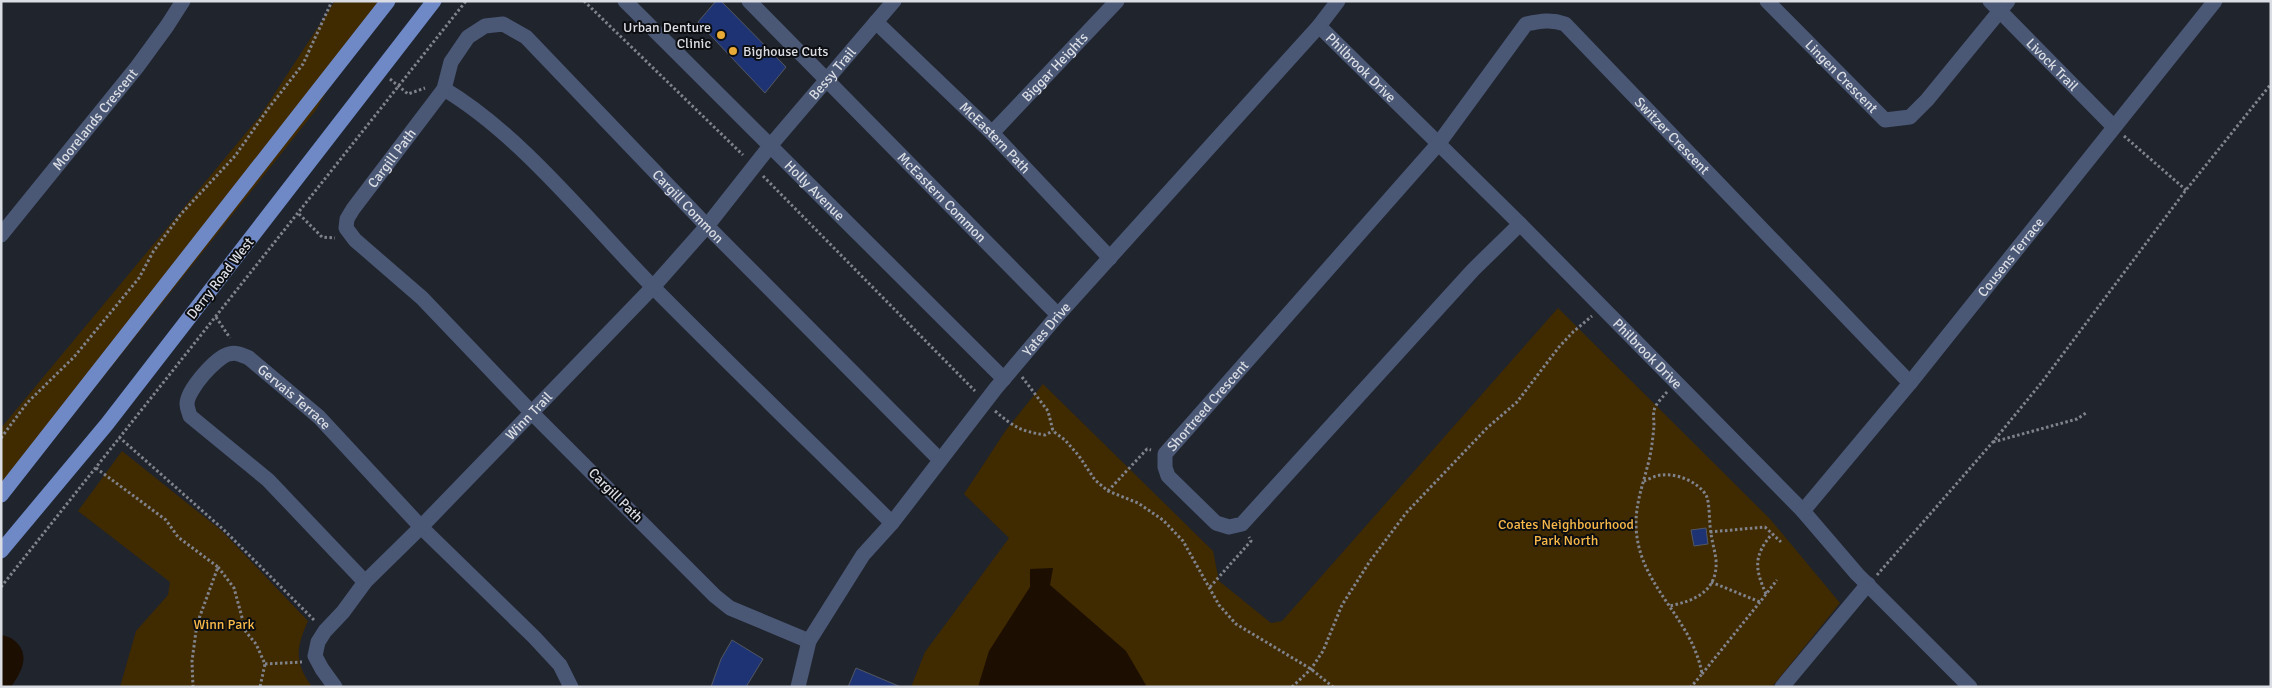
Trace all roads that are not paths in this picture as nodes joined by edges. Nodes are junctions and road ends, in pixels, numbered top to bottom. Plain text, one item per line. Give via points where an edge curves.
1 (183, 1) edge
2 (388, 1) edge
3 (434, 1) edge
4 (625, 1) edge
5 (750, 1) edge
6 (894, 1) edge
7 (1117, 1) edge
8 (1338, 1) edge
9 (1767, 1) edge
10 (2215, 1) edge
11 (2000, 5) edge
12 (876, 22) junction
13 (1319, 26) junction
14 (827, 79) junction
15 (444, 89) junction
16 (2114, 127) junction
17 (992, 133) junction
18 (1439, 143) junction
19 (770, 146) junction
20 (1520, 224) junction
21 (707, 226) junction
22 (1, 234) edge
23 (1110, 258) junction
24 (653, 287) junction
25 (1058, 314) junction
26 (1004, 379) junction
27 (1910, 383) junction
28 (531, 412) junction
29 (940, 460) junction
30 (1, 495) edge
31 (1802, 511) junction
32 (892, 523) junction
33 (421, 527) junction
34 (1, 551) edge
35 (365, 582) junction
36 (1868, 584) junction
37 (809, 641) junction
38 (336, 687) edge
39 (572, 687) edge
40 (798, 687) edge
41 (1782, 687) edge
42 (1970, 687) edge

1 - 22 street, Moorelands Crescent via 137,67
2 - 30 main road
3 - 34 main road, Derry Road West via 81,456
4 - 19 street, Holly Avenue
5 - 14 street, McEastern Common
6 - 12 street, Bessy Trail
7 - 17 street, Biggar Heights
8 - 13 street, Yates Drive
9 - 11 street, Lingen Crescent via 1885,120 1910,117 1927,100
10 - 16 street, Cousens Terrace
11 - 16 street, Livock Trail
12 - 14 street, Bessy Trail
12 - 17 street, McEastern Path
13 - 18 street, Philbrook Drive
13 - 23 street, Yates Drive
14 - 19 street, Bessy Trail
14 - 25 street, McEastern Common
15 - 21 street, Cargill Common via 451,62 468,37 485,26 503,24 526,37
15 - 24 street via 471,106 532,161
15 - 28 street, Cargill Path via 353,209 346,228 355,240 422,298
16 - 27 street, Cousens Terrace
17 - 23 street, McEastern Path
18 - 20 street, Philbrook Drive
18 - 20 street, Shortreed Crescent via 1165,454 1168,476 1216,523 1228,527 1242,524 1473,270
18 - 27 street, Switzer Crescent via 1526,24 1554,20 1565,24
19 - 21 street, Winn Trail
19 - 26 street, Holly Avenue
20 - 31 street, Philbrook Drive
21 - 24 street, Winn Trail
21 - 29 street, Cargill Common
23 - 25 street, Yates Drive
24 - 28 street, Winn Trail
24 - 32 street
25 - 26 street, Yates Drive
26 - 29 street, Yates Drive
27 - 31 street, Cousens Terrace
28 - 33 street, Winn Trail
28 - 37 street, Cargill Path via 730,608
29 - 32 street, Yates Drive
31 - 36 street, Philbrook Drive
32 - 37 street, Yates Drive via 863,555
33 - 35 street, Winn Trail
33 - 35 street, Gervais Terrace via 319,417 248,358 239,353 221,357 189,394 190,416 268,480
33 - 39 street, Gervais Terrace via 560,665
35 - 38 street, Winn Trail via 318,642 317,660
36 - 41 street
36 - 42 street, Philbrook Drive
37 - 40 street, Yates Drive

